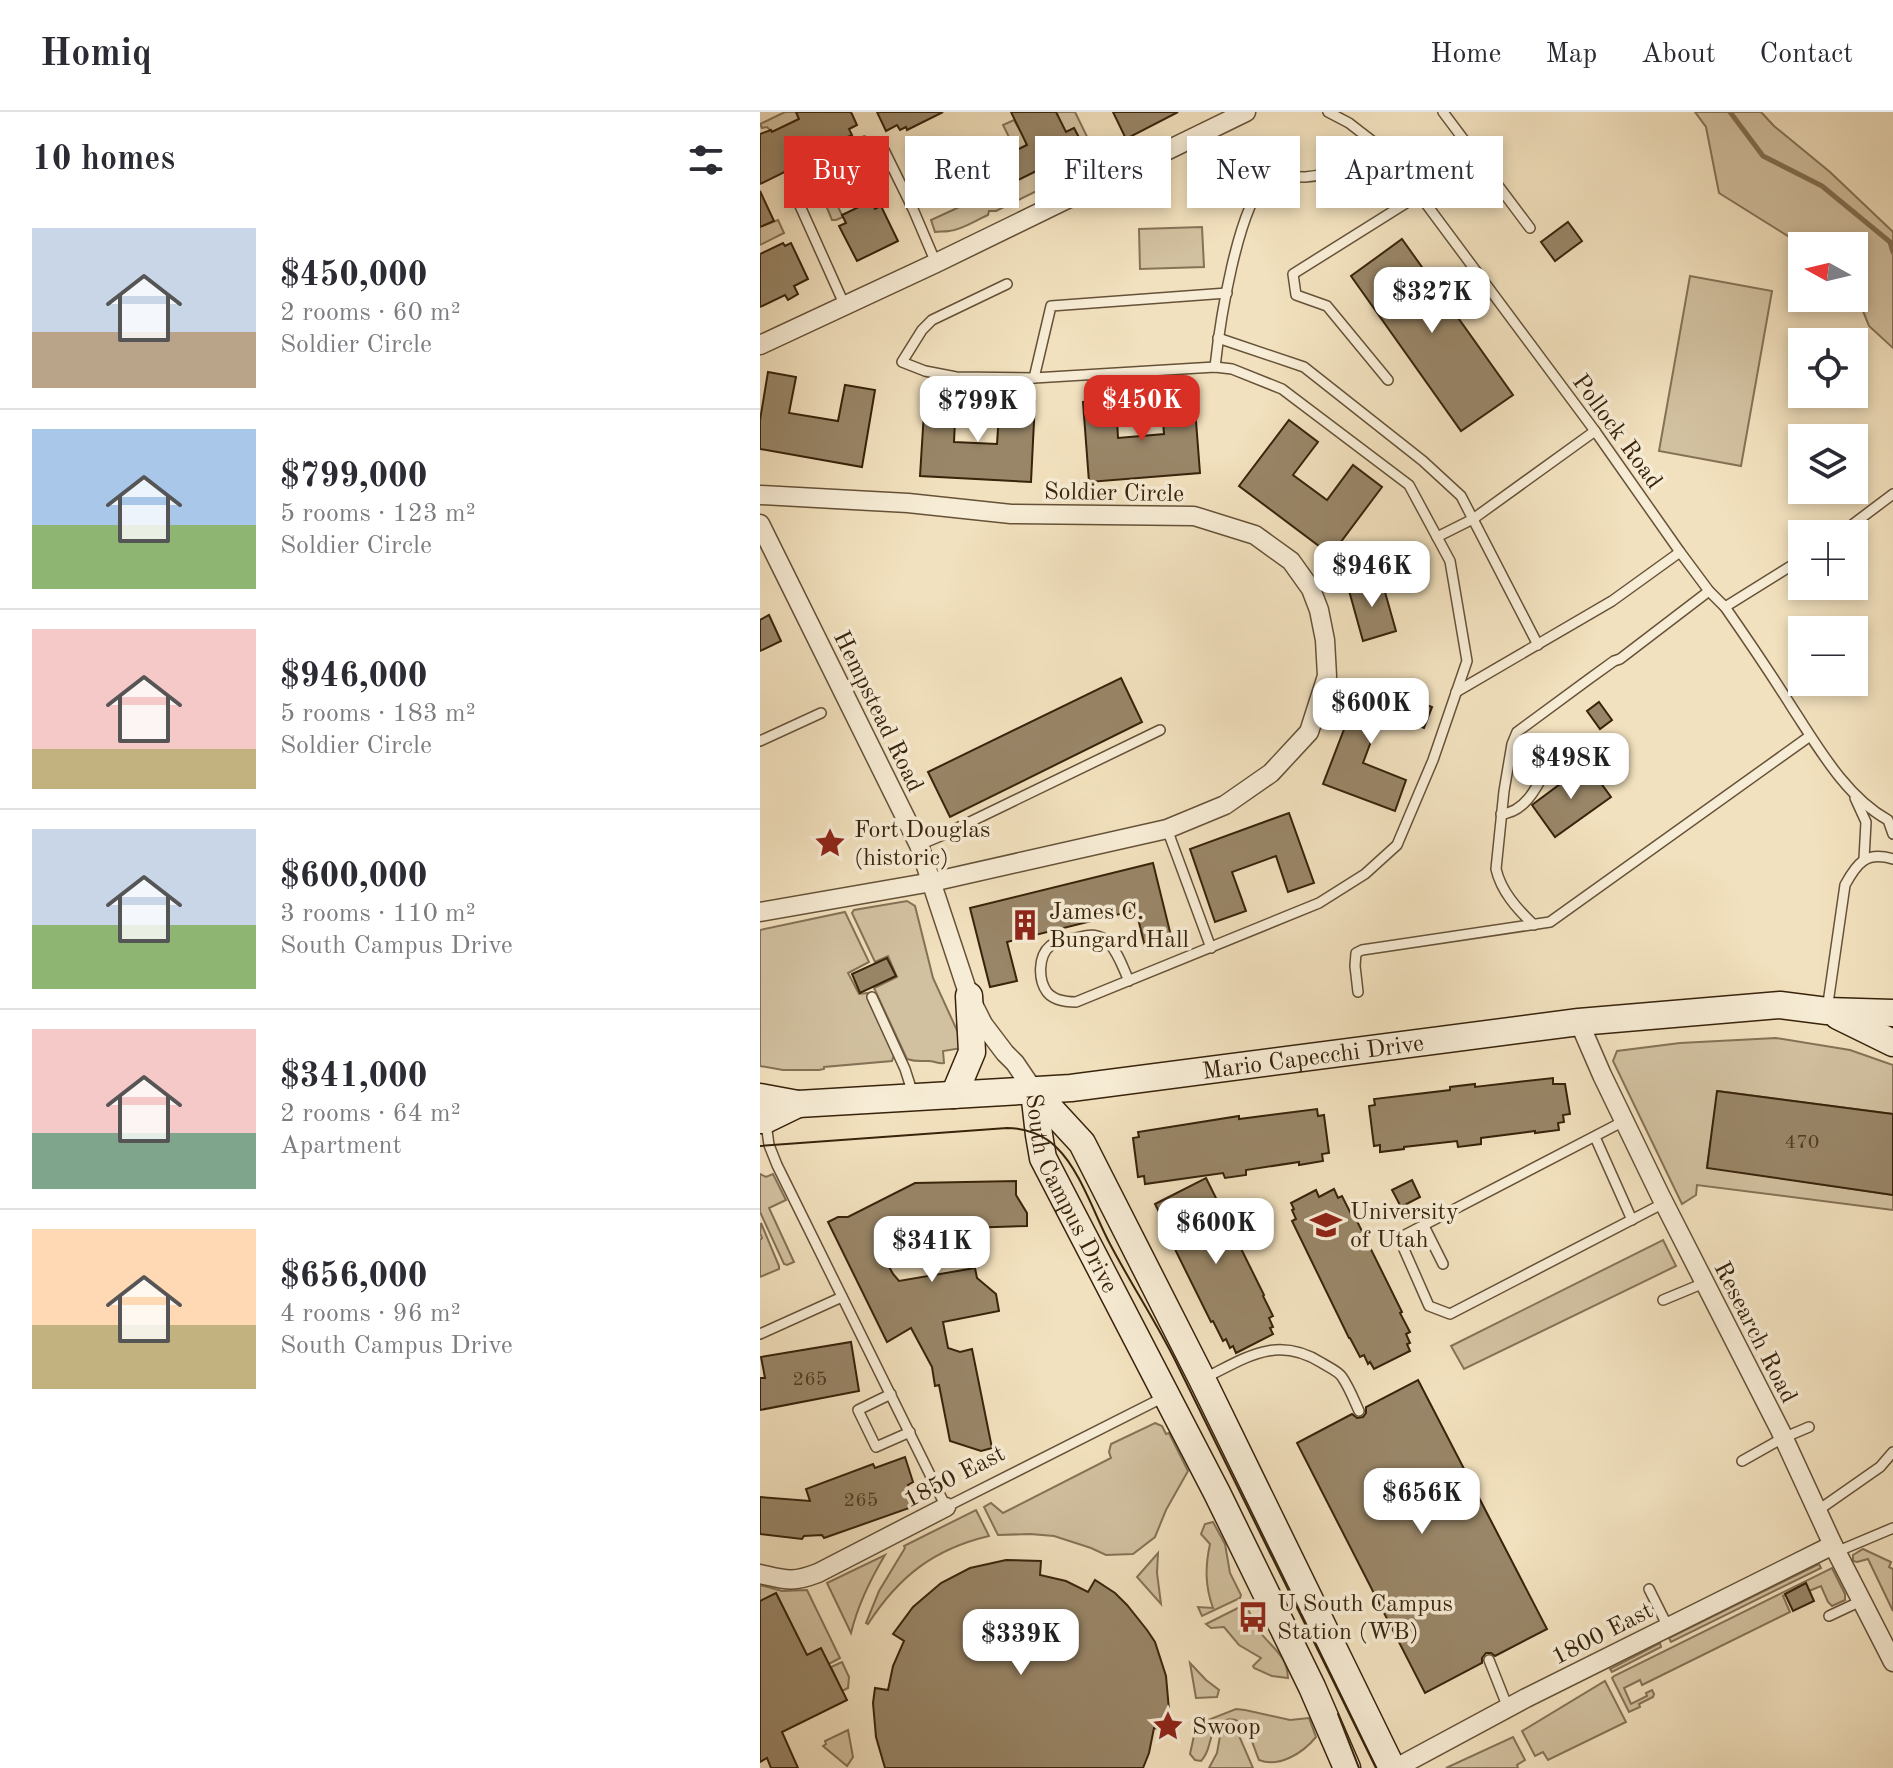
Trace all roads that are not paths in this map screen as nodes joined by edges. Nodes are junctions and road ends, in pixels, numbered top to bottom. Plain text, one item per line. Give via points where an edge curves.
1 (1246, 112) edge
2 (1328, 112) edge
3 (1443, 112) edge
4 (1365, 136) edge
5 (889, 160) edge
6 (1316, 175) edge
7 (801, 208) edge
8 (1398, 208) edge
9 (1429, 208) edge
10 (1530, 228) dead end
11 (936, 263) junction
12 (1007, 284) dead end
13 (1227, 293) junction
14 (845, 306) junction
15 (1218, 338) junction
16 (760, 345) edge
17 (1215, 367) junction
18 (1034, 378) junction
19 (1388, 380) dead end
20 (1595, 431) junction
21 (1893, 494) edge
22 (760, 495) edge
23 (1473, 519) junction
24 (1859, 520) edge
25 (760, 524) edge
26 (1437, 537) junction
27 (1680, 552) junction
28 (1788, 568) edge
29 (1709, 591) junction
30 (1725, 607) junction
31 (1538, 645) junction
32 (1456, 692) junction
33 (821, 713) dead end
34 (1160, 730) dead end
35 (1810, 736) junction
36 (760, 741) edge
37 (1549, 764) dead end
38 (1854, 795) junction
39 (1501, 814) junction
40 (1890, 818) edge
41 (1167, 829) junction
42 (1893, 834) edge
43 (919, 845) junction
44 (1864, 859) junction
45 (1893, 859) edge
46 (932, 882) junction
47 (760, 912) edge
48 (1534, 925) junction
49 (1211, 948) junction
50 (1129, 981) junction
51 (1358, 992) dead end
52 (969, 996) junction
53 (872, 997) dead end
54 (1827, 1011) junction
55 (1893, 1013) edge
56 (1579, 1022) junction
57 (1893, 1043) edge
58 (1034, 1091) junction
59 (954, 1095) junction
60 (914, 1097) junction
61 (762, 1112) edge
62 (1624, 1121) junction
63 (1595, 1137) junction
64 (1664, 1203) junction
65 (1632, 1220) junction
66 (1424, 1226) junction
67 (1443, 1264) dead end
68 (1704, 1283) junction
69 (842, 1297) junction
70 (1663, 1300) dead end
71 (760, 1334) edge
72 (1202, 1379) junction
73 (891, 1394) junction
74 (1166, 1397) junction
75 (1359, 1411) dead end
76 (1809, 1427) dead end
77 (910, 1432) junction
78 (1783, 1438) junction
79 (1893, 1452) edge
80 (1742, 1461) dead end
81 (946, 1507) junction
82 (1817, 1511) junction
83 (1893, 1528) edge
84 (1835, 1549) junction
85 (760, 1574) edge
86 (1649, 1589) dead end
87 (1861, 1601) junction
88 (1829, 1616) dead end
89 (1668, 1627) junction
90 (1489, 1660) dead end
91 (1893, 1662) edge
92 (1508, 1708) junction
93 (1347, 1768) edge
94 (1394, 1768) edge

1 - 11 street
2 - 4 lane, Pollock Road
3 - 10 lane
5 - 11 lane
6 - 13 lane via 1267,178 1257,188
7 - 14 lane
8 - 19 lane via 1293,274 1296,295 1327,306
9 - 20 lane, Pollock Road
11 - 14 street
12 - 18 lane via 932,320 902,362 956,377
13 - 15 lane
13 - 18 lane via 1051,306
14 - 16 street
15 - 17 lane
15 - 23 lane via 1304,367 1423,461 1461,496
17 - 18 lane
17 - 26 lane via 1282,389 1409,485
20 - 23 lane
20 - 27 lane, Pollock Road
21 - 24 lane
22 - 41 street, Soldier Circle via 1011,514 1194,516 1255,535 1291,561 1311,589 1325,640 1327,676 1309,732 1271,773 1225,805
23 - 26 lane
23 - 31 lane
25 - 43 street, Hempstead Road
26 - 32 lane via 1450,561 1467,661
27 - 29 lane, Pollock Road
27 - 31 lane
28 - 30 lane
29 - 30 lane, Pollock Road
29 - 39 lane via 1517,732
30 - 35 lane, Pollock Road
31 - 32 lane
32 - 49 lane via 1397,845 1365,874 1319,903
33 - 36 lane
34 - 43 lane
35 - 38 lane, Pollock Road
35 - 48 lane via 1550,922
37 - 39 lane via 1533,793 1509,814
38 - 40 lane
38 - 44 lane via 1866,822
39 - 48 lane via 1498,879
40 - 42 lane
41 - 46 street, Soldier Circle
41 - 49 lane
43 - 46 street, Hempstead Road
44 - 45 lane
44 - 54 lane via 1845,885
46 - 47 street, Soldier Circle
46 - 52 street, Hempstead Road
48 - 51 lane via 1362,950 1355,959
49 - 50 lane
50 - 50 lane via 1114,948 1091,934 1051,945 1040,966 1048,992 1065,1002
52 - 58 street, Hempstead Road via 983,1024
52 - 59 street via 972,1052
53 - 60 lane
54 - 55 street, Mario Capecchi Drive
54 - 56 street, Mario Capecchi Drive via 1780,1005
54 - 57 street, Mario Capecchi Drive
56 - 58 street, Mario Capecchi Drive
56 - 62 street, Research Road
58 - 59 street, Mario Capecchi Drive
58 - 72 street, South Campus Drive via 1082,1143
58 - 74 street, South Campus Drive via 1043,1158
59 - 60 street, Mario Capecchi Drive
60 - 61 street, Mario Capecchi Drive via 798,1104
61 - 69 lane via 777,1165
62 - 63 lane
62 - 64 street, Research Road
63 - 65 lane
63 - 66 lane
64 - 65 lane
64 - 68 street, Research Road
65 - 66 lane via 1450,1314 1429,1306 1399,1238
66 - 67 lane
68 - 70 lane
68 - 78 street, Research Road
69 - 71 lane
69 - 73 lane
72 - 75 lane via 1253,1354 1295,1350 1341,1375
72 - 94 street, South Campus Drive
73 - 77 lane
73 - 77 lane via 858,1410 876,1447
74 - 81 lane, 1850 East
74 - 93 street, South Campus Drive via 1312,1687
76 - 78 lane
77 - 81 lane
78 - 80 lane
78 - 82 street, Research Road
79 - 82 lane
81 - 85 street, 1850 East via 800,1580
82 - 84 street, Research Road
83 - 84 lane
84 - 87 street, Research Road
84 - 89 street, 1800 East
86 - 89 lane
87 - 88 lane
87 - 91 street, Research Road
89 - 92 street, 1800 East
90 - 92 lane
92 - 94 street, 1800 East

